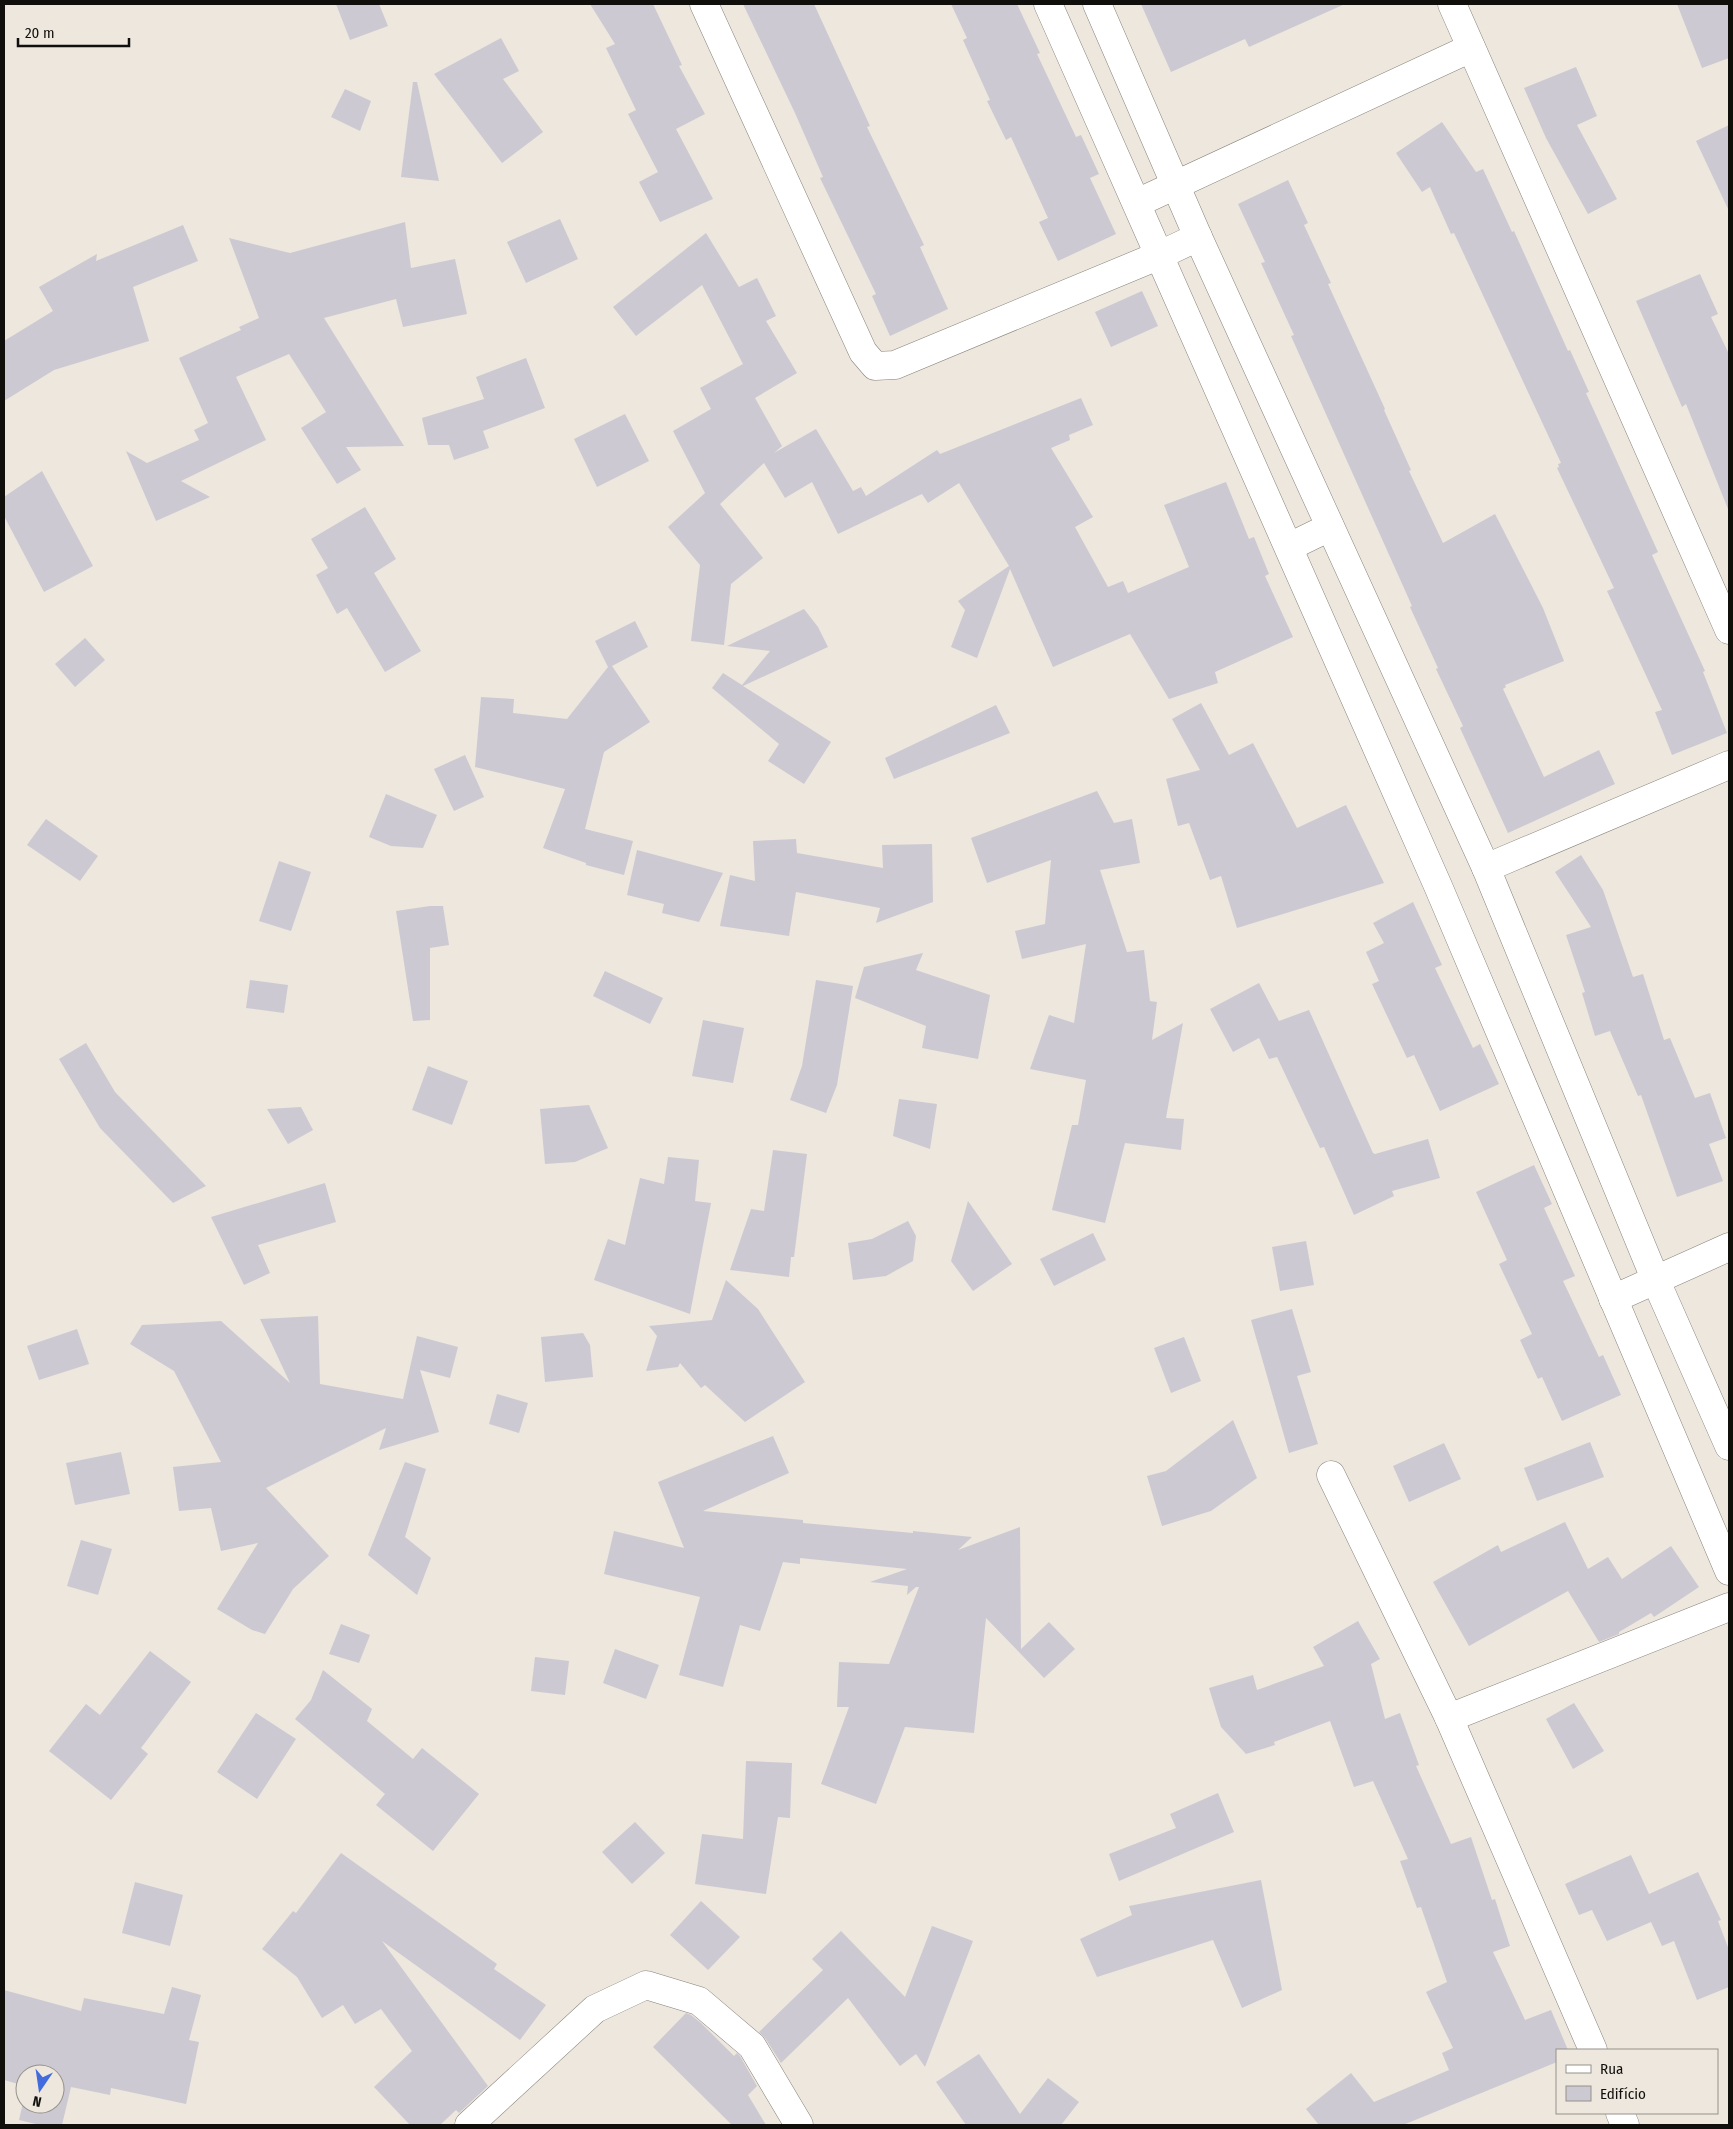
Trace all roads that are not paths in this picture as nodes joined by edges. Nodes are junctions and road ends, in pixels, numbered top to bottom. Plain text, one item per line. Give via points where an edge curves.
1 (704, 4) edge
2 (1048, 4) edge
3 (1097, 4) edge
4 (1452, 4) edge
5 (1471, 48) junction
6 (1176, 184) junction
7 (1137, 203) junction
8 (1198, 237) junction
9 (1160, 255) junction
10 (1330, 527) junction
11 (1289, 547) junction
12 (1729, 630) edge
13 (1729, 765) edge
14 (1486, 868) junction
15 (1729, 1247) edge
16 (1656, 1280) junction
17 (1613, 1299) junction
18 (1729, 1446) edge
19 (1330, 1475) dead end
20 (1729, 1571) edge
21 (1729, 1607) edge
22 (1449, 1718) junction
23 (1593, 2049) edge
24 (468, 2125) edge
25 (799, 2125) edge

1 - 9 street via 863,352 875,366 895,365
2 - 7 street
3 - 6 street
4 - 5 street
5 - 6 street
5 - 12 street
6 - 7 street
6 - 8 street
7 - 9 street
8 - 9 street
8 - 10 street
9 - 11 street
10 - 11 street
10 - 14 street
11 - 17 street via 1438,886
13 - 14 street
14 - 16 street
15 - 16 street
16 - 17 street
16 - 18 street
17 - 20 street
19 - 22 street
21 - 22 street
22 - 23 street
24 - 25 street via 595,2009 646,1985 699,2001 752,2046

